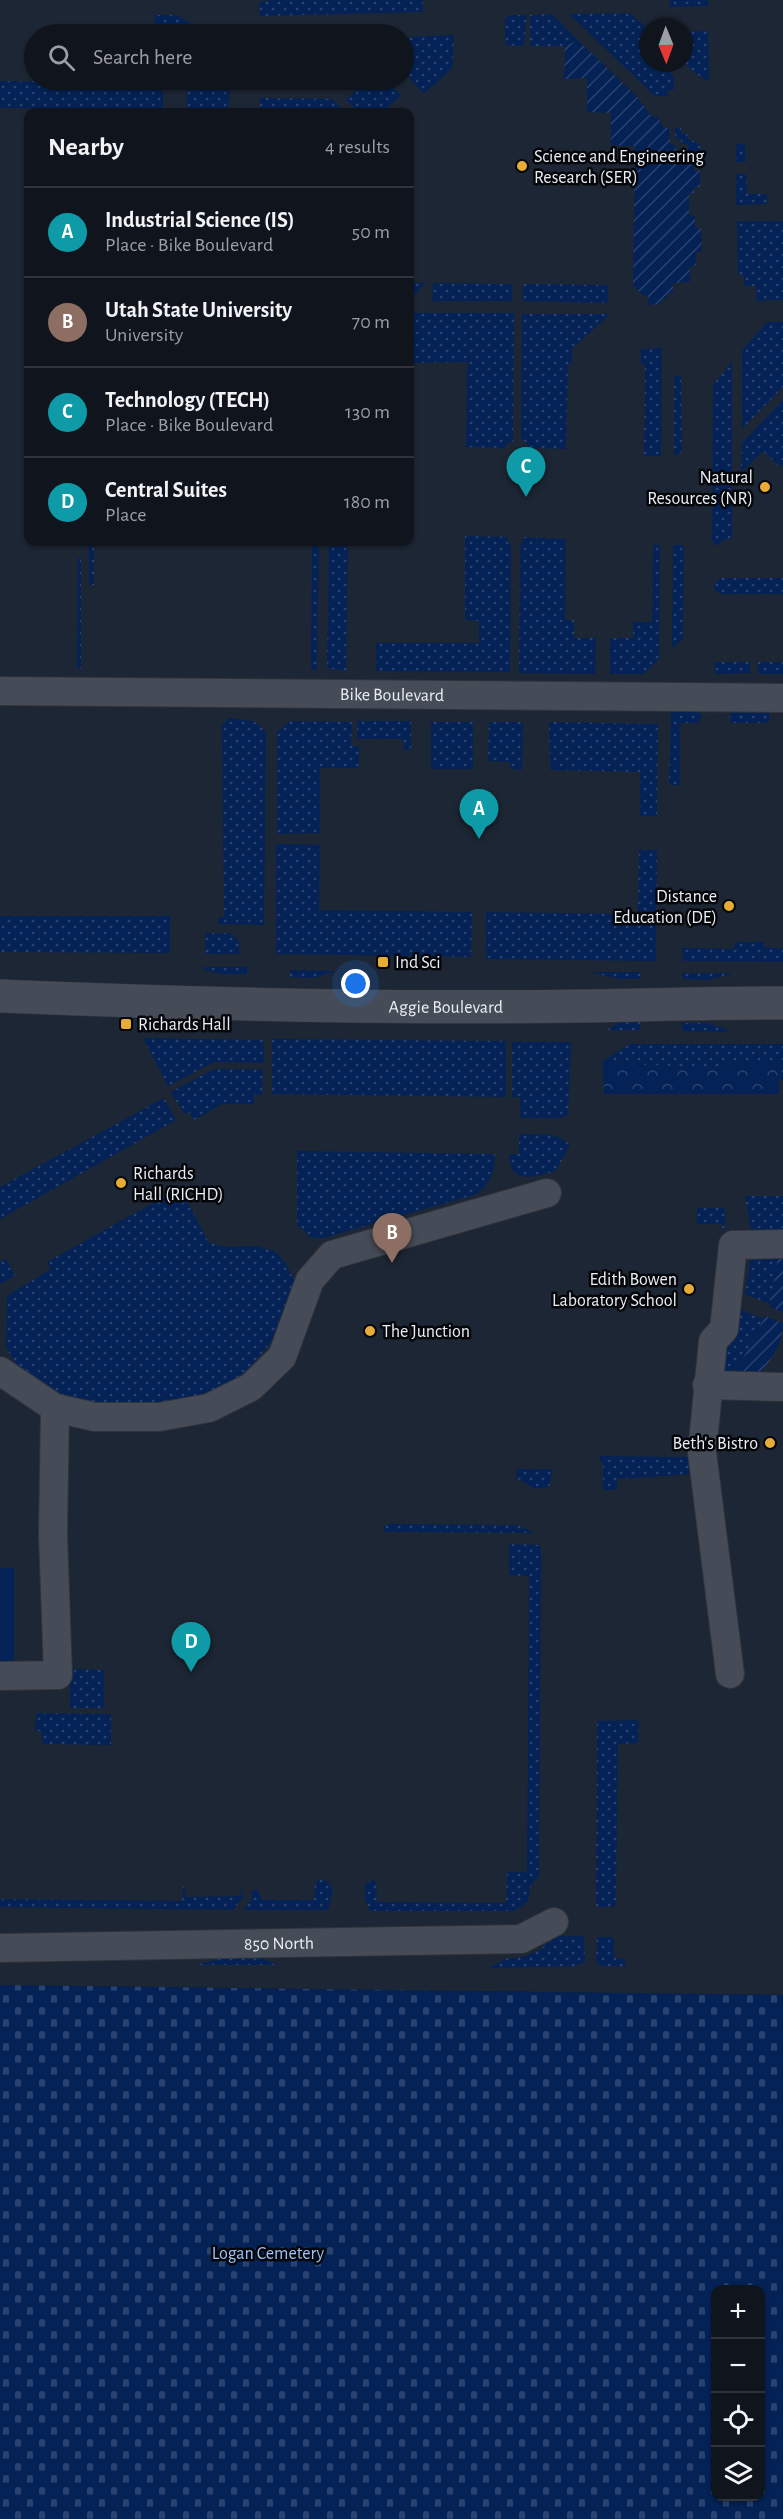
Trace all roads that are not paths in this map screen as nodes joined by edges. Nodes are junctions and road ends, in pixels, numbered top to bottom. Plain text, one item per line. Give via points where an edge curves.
1 (0, 691) edge
2 (783, 698) edge
3 (0, 996) edge
4 (783, 1003) edge
5 (547, 1193) dead end
6 (783, 1244) edge
7 (0, 1371) edge
8 (707, 1385) junction
9 (783, 1388) edge
10 (55, 1408) junction
11 (730, 1674) dead end
12 (0, 1676) edge
13 (554, 1922) dead end
14 (0, 1948) edge

1 - 2 street, Bike Boulevard
3 - 4 street, Aggie Boulevard via 187,1003
5 - 10 street via 332,1255 310,1280 282,1357 251,1387 209,1408 159,1417 95,1417
6 - 8 street via 734,1245 724,1329 713,1341
7 - 10 street
8 - 9 street
8 - 11 street via 702,1452
10 - 12 street via 58,1675
13 - 14 street, 850 North via 521,1939

